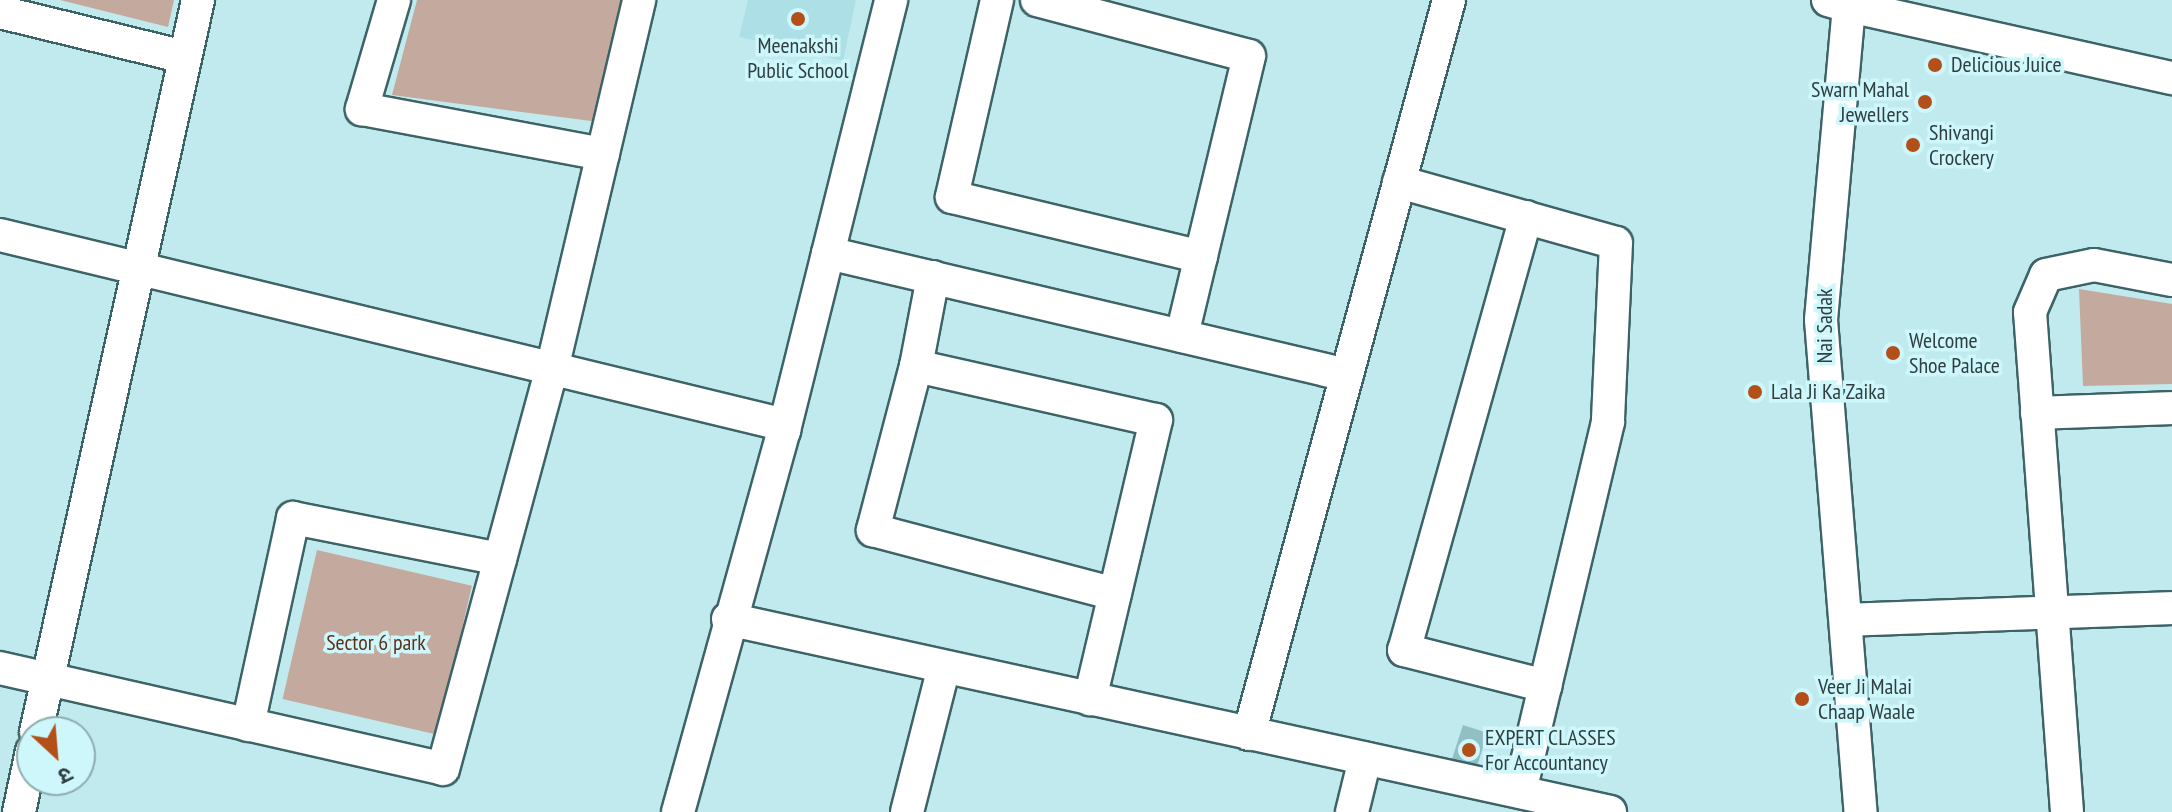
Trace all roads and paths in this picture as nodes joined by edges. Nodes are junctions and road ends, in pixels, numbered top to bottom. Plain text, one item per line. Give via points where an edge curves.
1 (198, 0) edge
2 (394, 0) edge
3 (639, 0) edge
4 (891, 0) edge
5 (997, 0) edge
6 (1037, 0) edge
7 (1449, 0) edge
8 (1842, 2) edge
9 (0, 12) edge
10 (185, 57) junction
11 (2172, 78) edge
12 (603, 154) junction
13 (1399, 182) junction
14 (1526, 217) junction
15 (0, 235) edge
16 (828, 253) junction
17 (1201, 257) junction
18 (138, 269) junction
19 (933, 277) junction
20 (2172, 280) edge
21 (1182, 336) junction
22 (916, 366) junction
23 (552, 369) junction
24 (1347, 375) junction
25 (2172, 408) edge
26 (2037, 413) junction
27 (784, 430) junction
28 (500, 559) junction
29 (1115, 594) junction
30 (2172, 608) edge
31 (2052, 613) junction
32 (728, 619) junction
33 (1846, 620) junction
34 (944, 667) junction
35 (0, 668) edge
36 (48, 679) junction
37 (1545, 686) junction
38 (1090, 699) junction
39 (40, 716) edge
40 (248, 725) junction
41 (1249, 734) junction
42 (1365, 759) junction
43 (1520, 792) junction
44 (1570, 808) edge
45 (678, 812) edge
46 (907, 812) edge
47 (1352, 812) edge
48 (1610, 812) edge
49 (1861, 812) edge
50 (2067, 812) edge

1 - 10 street
2 - 12 street via 362,109
3 - 12 street
4 - 16 street
5 - 17 street via 952,197
6 - 17 street via 1249,56
7 - 13 street
8 - 11 street
8 - 33 street, Nai Sadak via 1821,320
9 - 10 street
10 - 18 street
12 - 23 street
13 - 14 street
13 - 24 street
14 - 37 street via 1616,243 1608,422
14 - 37 street via 1404,650
15 - 18 street
16 - 19 street
16 - 27 street
17 - 21 street
18 - 23 street
18 - 36 street
19 - 21 street
19 - 22 street
20 - 26 street via 2094,265 2046,275 2030,312
21 - 24 street
22 - 29 street via 873,530
22 - 29 street via 1156,420
23 - 27 street via 773,422
23 - 28 street
24 - 41 street
25 - 26 street
26 - 31 street
27 - 32 street
28 - 40 street via 443,769
28 - 40 street via 293,518
29 - 38 street
30 - 31 street
31 - 33 street
31 - 50 street
32 - 34 street
32 - 45 street
33 - 49 street, Nai Sadak
34 - 38 street
34 - 46 street
35 - 36 street
36 - 39 street
36 - 40 street
37 - 43 street
38 - 41 street
41 - 42 street
42 - 43 street
42 - 47 street
43 - 44 street
44 - 48 street

